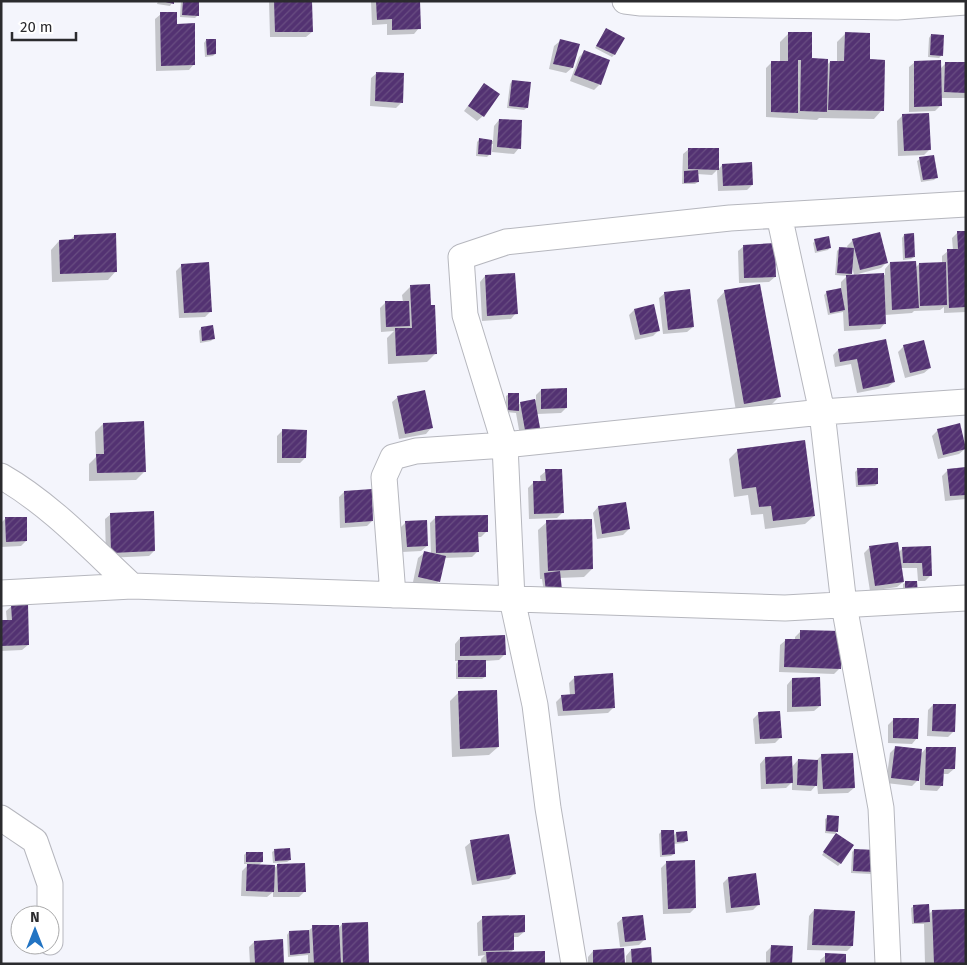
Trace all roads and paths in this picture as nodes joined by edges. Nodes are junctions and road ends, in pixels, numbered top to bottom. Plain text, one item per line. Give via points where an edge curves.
1 (625, 1) edge
2 (966, 2) edge
3 (966, 204) edge
4 (779, 215) junction
5 (966, 402) edge
6 (822, 412) junction
7 (504, 445) junction
8 (1, 476) edge
9 (132, 586) junction
10 (1, 593) edge
11 (393, 595) junction
12 (966, 598) edge
13 (512, 599) junction
14 (844, 605) junction
15 (1, 818) edge
16 (50, 905) edge
17 (574, 964) edge
18 (888, 964) edge

1 - 2 street via 641,4 897,7
3 - 4 street
4 - 6 street
4 - 7 street via 506,242 461,257 465,315
5 - 6 street
6 - 7 street
6 - 14 street
7 - 11 street via 416,451 393,457 384,477
7 - 13 street
8 - 9 street via 16,484 70,528
9 - 10 street
9 - 11 street
11 - 13 street
12 - 14 street
13 - 14 street via 785,608
13 - 17 street via 535,705
14 - 18 street via 881,808
15 - 16 street via 35,841 50,884

